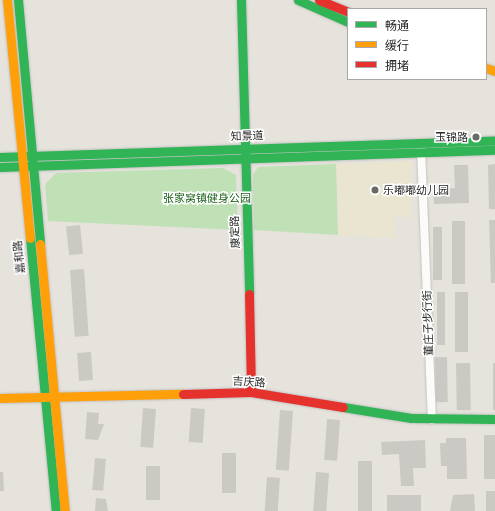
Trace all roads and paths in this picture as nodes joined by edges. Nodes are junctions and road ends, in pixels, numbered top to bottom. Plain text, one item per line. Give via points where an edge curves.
1 (7, 0) edge
2 (18, 0) edge
3 (241, 0) edge
4 (298, 0) edge
5 (319, 0) edge
6 (347, 12) edge
7 (347, 22) edge
8 (495, 141) edge
9 (244, 148) junction
10 (421, 148) junction
11 (495, 150) edge
12 (0, 158) edge
13 (245, 158) junction
14 (33, 161) junction
15 (21, 162) junction
16 (0, 167) edge
17 (251, 392) junction
18 (56, 395) junction
19 (46, 396) junction
20 (0, 398) edge
21 (495, 419) edge
22 (432, 420) junction
23 (56, 511) edge
24 (65, 511) edge

1 - 15 main road, 嘉和路
2 - 14 main road, 嘉和路
3 - 9 main road, 康定路
4 - 7 main road
5 - 6 main road
8 - 10 main road, 知景道
9 - 10 main road, 知景道
9 - 13 main road, 康定路
9 - 14 main road, 知景道
10 - 11 main road, 知景道
10 - 13 main road, 知景道
10 - 22 street, 董庄子步行街
12 - 15 main road, 知景道
13 - 14 main road, 知景道
13 - 17 main road, 康定路
14 - 15 main road, 知景道
14 - 18 main road, 嘉和路
15 - 16 main road, 知景道
15 - 19 main road, 嘉和路
17 - 18 main road, 吉庆路
17 - 22 main road, 吉庆路
18 - 19 main road, 吉庆路
18 - 24 main road, 嘉和路
19 - 20 main road, 吉庆路
19 - 23 main road, 嘉和路
21 - 22 main road, 吉庆路

